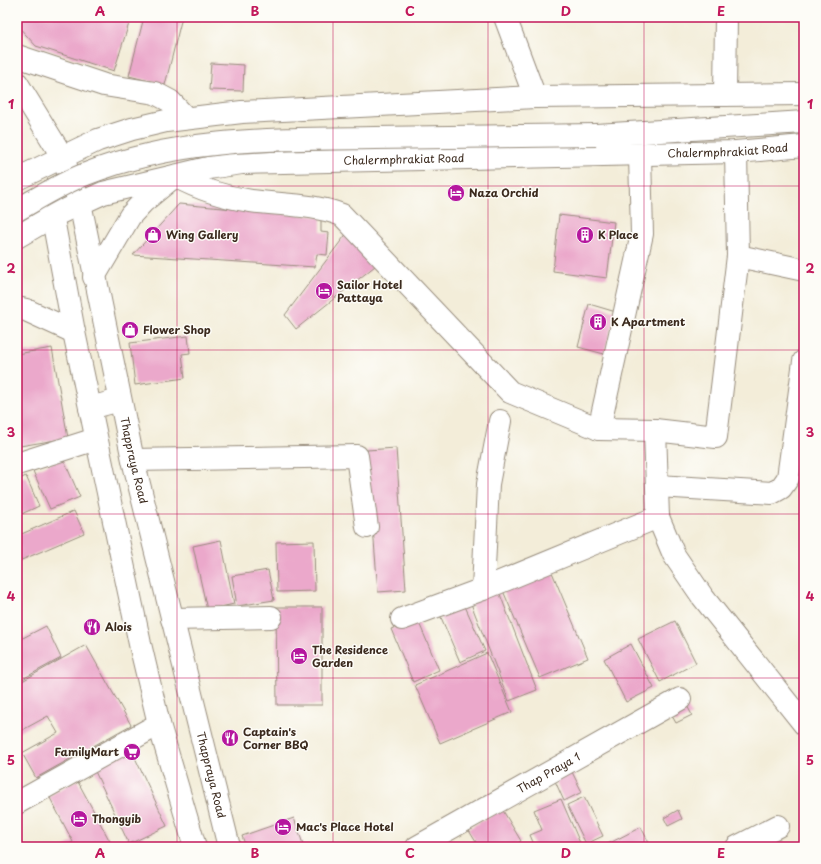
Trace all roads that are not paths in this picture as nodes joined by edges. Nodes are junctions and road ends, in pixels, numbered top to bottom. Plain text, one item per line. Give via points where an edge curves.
1 (505, 17) edge
2 (726, 17) edge
3 (17, 56) edge
4 (17, 83) edge
5 (804, 94) edge
6 (725, 95) junction
7 (535, 97) junction
8 (242, 112) junction
9 (186, 118) junction
10 (804, 122) edge
11 (804, 146) edge
12 (736, 152) junction
13 (640, 155) junction
14 (62, 156) junction
15 (242, 163) junction
16 (40, 167) junction
17 (175, 176) junction
18 (17, 179) edge
19 (80, 203) junction
20 (17, 210) edge
21 (53, 216) junction
22 (17, 237) edge
23 (738, 256) junction
24 (804, 270) edge
25 (94, 277) junction
26 (17, 308) edge
27 (74, 332) junction
28 (804, 361) edge
29 (120, 400) junction
30 (90, 408) junction
31 (500, 421) dead end
32 (599, 429) junction
33 (656, 430) junction
34 (96, 439) junction
35 (133, 460) junction
36 (17, 464) edge
37 (658, 486) junction
38 (658, 517) junction
39 (367, 527) dead end
40 (483, 589) junction
41 (271, 617) dead end
42 (172, 619) junction
43 (402, 619) dead end
44 (680, 699) dead end
45 (159, 724) junction
46 (804, 724) edge
47 (17, 803) edge
48 (778, 826) dead end
49 (195, 847) edge
50 (229, 847) edge
51 (417, 847) edge
52 (737, 847) edge

1 - 7 main road
2 - 6 main road
3 - 9 main road via 104,85 156,93 170,101
4 - 14 main road, Thappraya Road
5 - 6 main road
6 - 7 main road
7 - 8 main road
8 - 9 main road
8 - 15 main road via 233,128 230,141 233,153
9 - 14 main road via 132,129
10 - 20 main road, bridge via 596,134 258,140 201,145 125,161 87,174 55,188
11 - 12 main road, Chalermphrakiat Road
12 - 13 main road, Chalermphrakiat Road
12 - 23 main road
13 - 15 main road, Chalermphrakiat Road
13 - 32 main road via 642,234
14 - 16 main road
14 - 19 main road, Thappraya Road
15 - 17 main road, Chalermphrakiat Road
16 - 18 main road
16 - 21 main road
17 - 19 main road, Chalermphrakiat Road via 103,193
17 - 25 main road via 130,216
17 - 32 main road via 215,194 329,210 342,215 510,392
19 - 21 main road, Chalermphrakiat Road
19 - 25 main road, Thappraya Road
21 - 22 main road, Chalermphrakiat Road
21 - 27 main road
23 - 24 main road
23 - 33 main road via 716,437
25 - 29 main road, Thappraya Road
26 - 27 main road
27 - 30 main road
28 - 37 main road via 788,478 781,488 772,493
29 - 30 main road
29 - 35 main road, Thappraya Road
30 - 34 main road
31 - 40 main road via 488,484
32 - 33 main road
33 - 37 main road
34 - 36 main road
34 - 45 main road
35 - 39 main road via 357,456
35 - 42 main road, Thappraya Road
37 - 38 main road
38 - 40 main road
38 - 46 main road via 674,556 702,596
40 - 43 main road
41 - 42 main road
42 - 50 main road, Thappraya Road
44 - 51 main road, Thap Praya 1
45 - 47 main road
45 - 49 main road
48 - 52 main road

